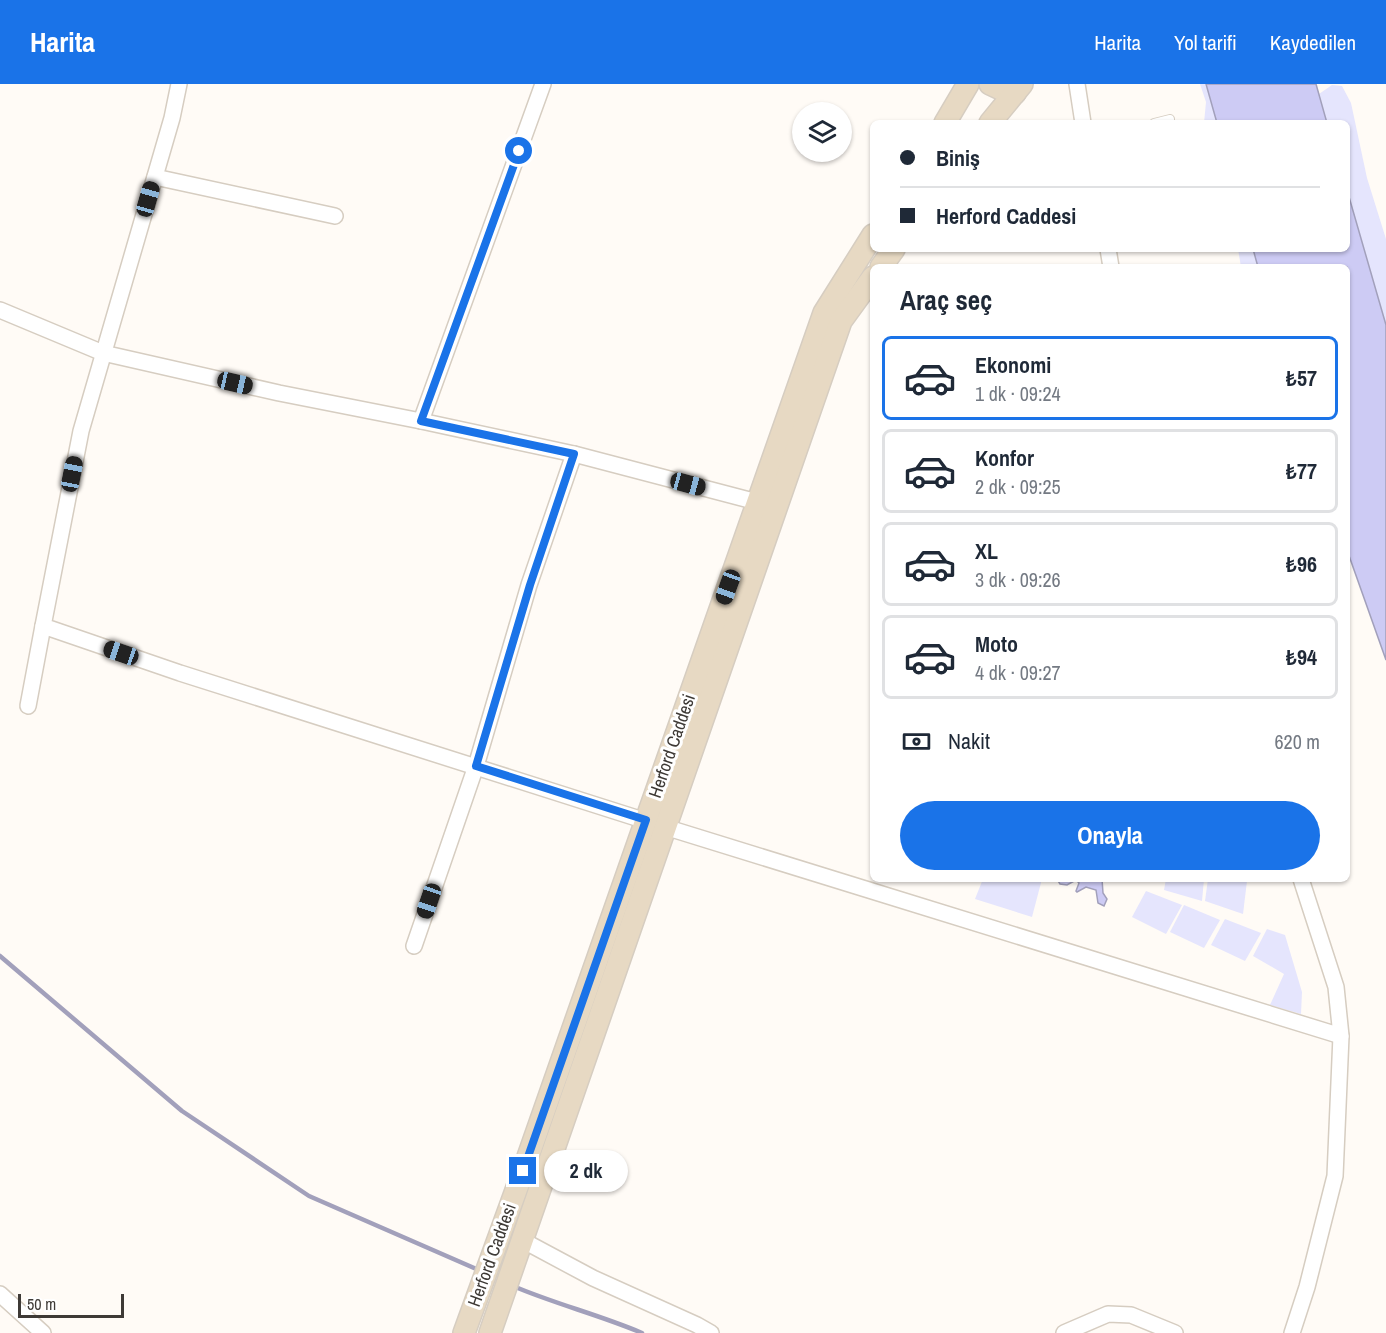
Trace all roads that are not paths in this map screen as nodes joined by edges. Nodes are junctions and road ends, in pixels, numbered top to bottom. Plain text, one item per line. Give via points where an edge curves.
1 (179, 84) edge
2 (543, 84) edge
3 (968, 84) edge
4 (990, 84) edge
5 (1062, 84) edge
6 (1019, 88) edge
7 (1078, 88) edge
8 (1170, 119) dead end
9 (947, 120) edge
10 (992, 120) edge
11 (1083, 120) edge
12 (1166, 120) edge
13 (155, 177) junction
14 (335, 216) dead end
15 (870, 241) edge
16 (870, 282) edge
17 (0, 310) edge
18 (104, 353) junction
19 (421, 421) junction
20 (574, 454) junction
21 (757, 502) junction
22 (42, 626) junction
23 (28, 706) dead end
24 (476, 766) junction
25 (655, 824) junction
26 (1302, 882) edge
27 (414, 946) dead end
28 (1341, 1036) junction
29 (521, 1242) junction
30 (0, 1294) edge
31 (492, 1325) edge
32 (43, 1333) edge
33 (464, 1333) edge
34 (711, 1333) edge
35 (1064, 1333) edge
36 (1175, 1333) edge
37 (1292, 1333) edge

1 - 13 street
2 - 19 street
3 - 9 main road
4 - 6 main road via 1007,92
5 - 7 street
6 - 10 main road
7 - 11 street
8 - 12 lane
13 - 14 street
13 - 18 street
15 - 21 main road, Herford Caddesi via 824,313
16 - 25 main road, Herford Caddesi via 841,321
17 - 18 street
18 - 19 street
18 - 22 street via 81,431
19 - 20 street
20 - 21 street
20 - 24 street
21 - 25 main road, Herford Caddesi
22 - 23 street
22 - 24 street
24 - 25 street
24 - 27 street
25 - 28 street
25 - 29 main road, Herford Caddesi
25 - 33 main road, Herford Caddesi
26 - 28 street via 1336,987
28 - 37 street via 1335,1176
29 - 31 main road, Herford Caddesi
29 - 34 street
30 - 32 street
35 - 36 street via 1108,1314 1131,1315

